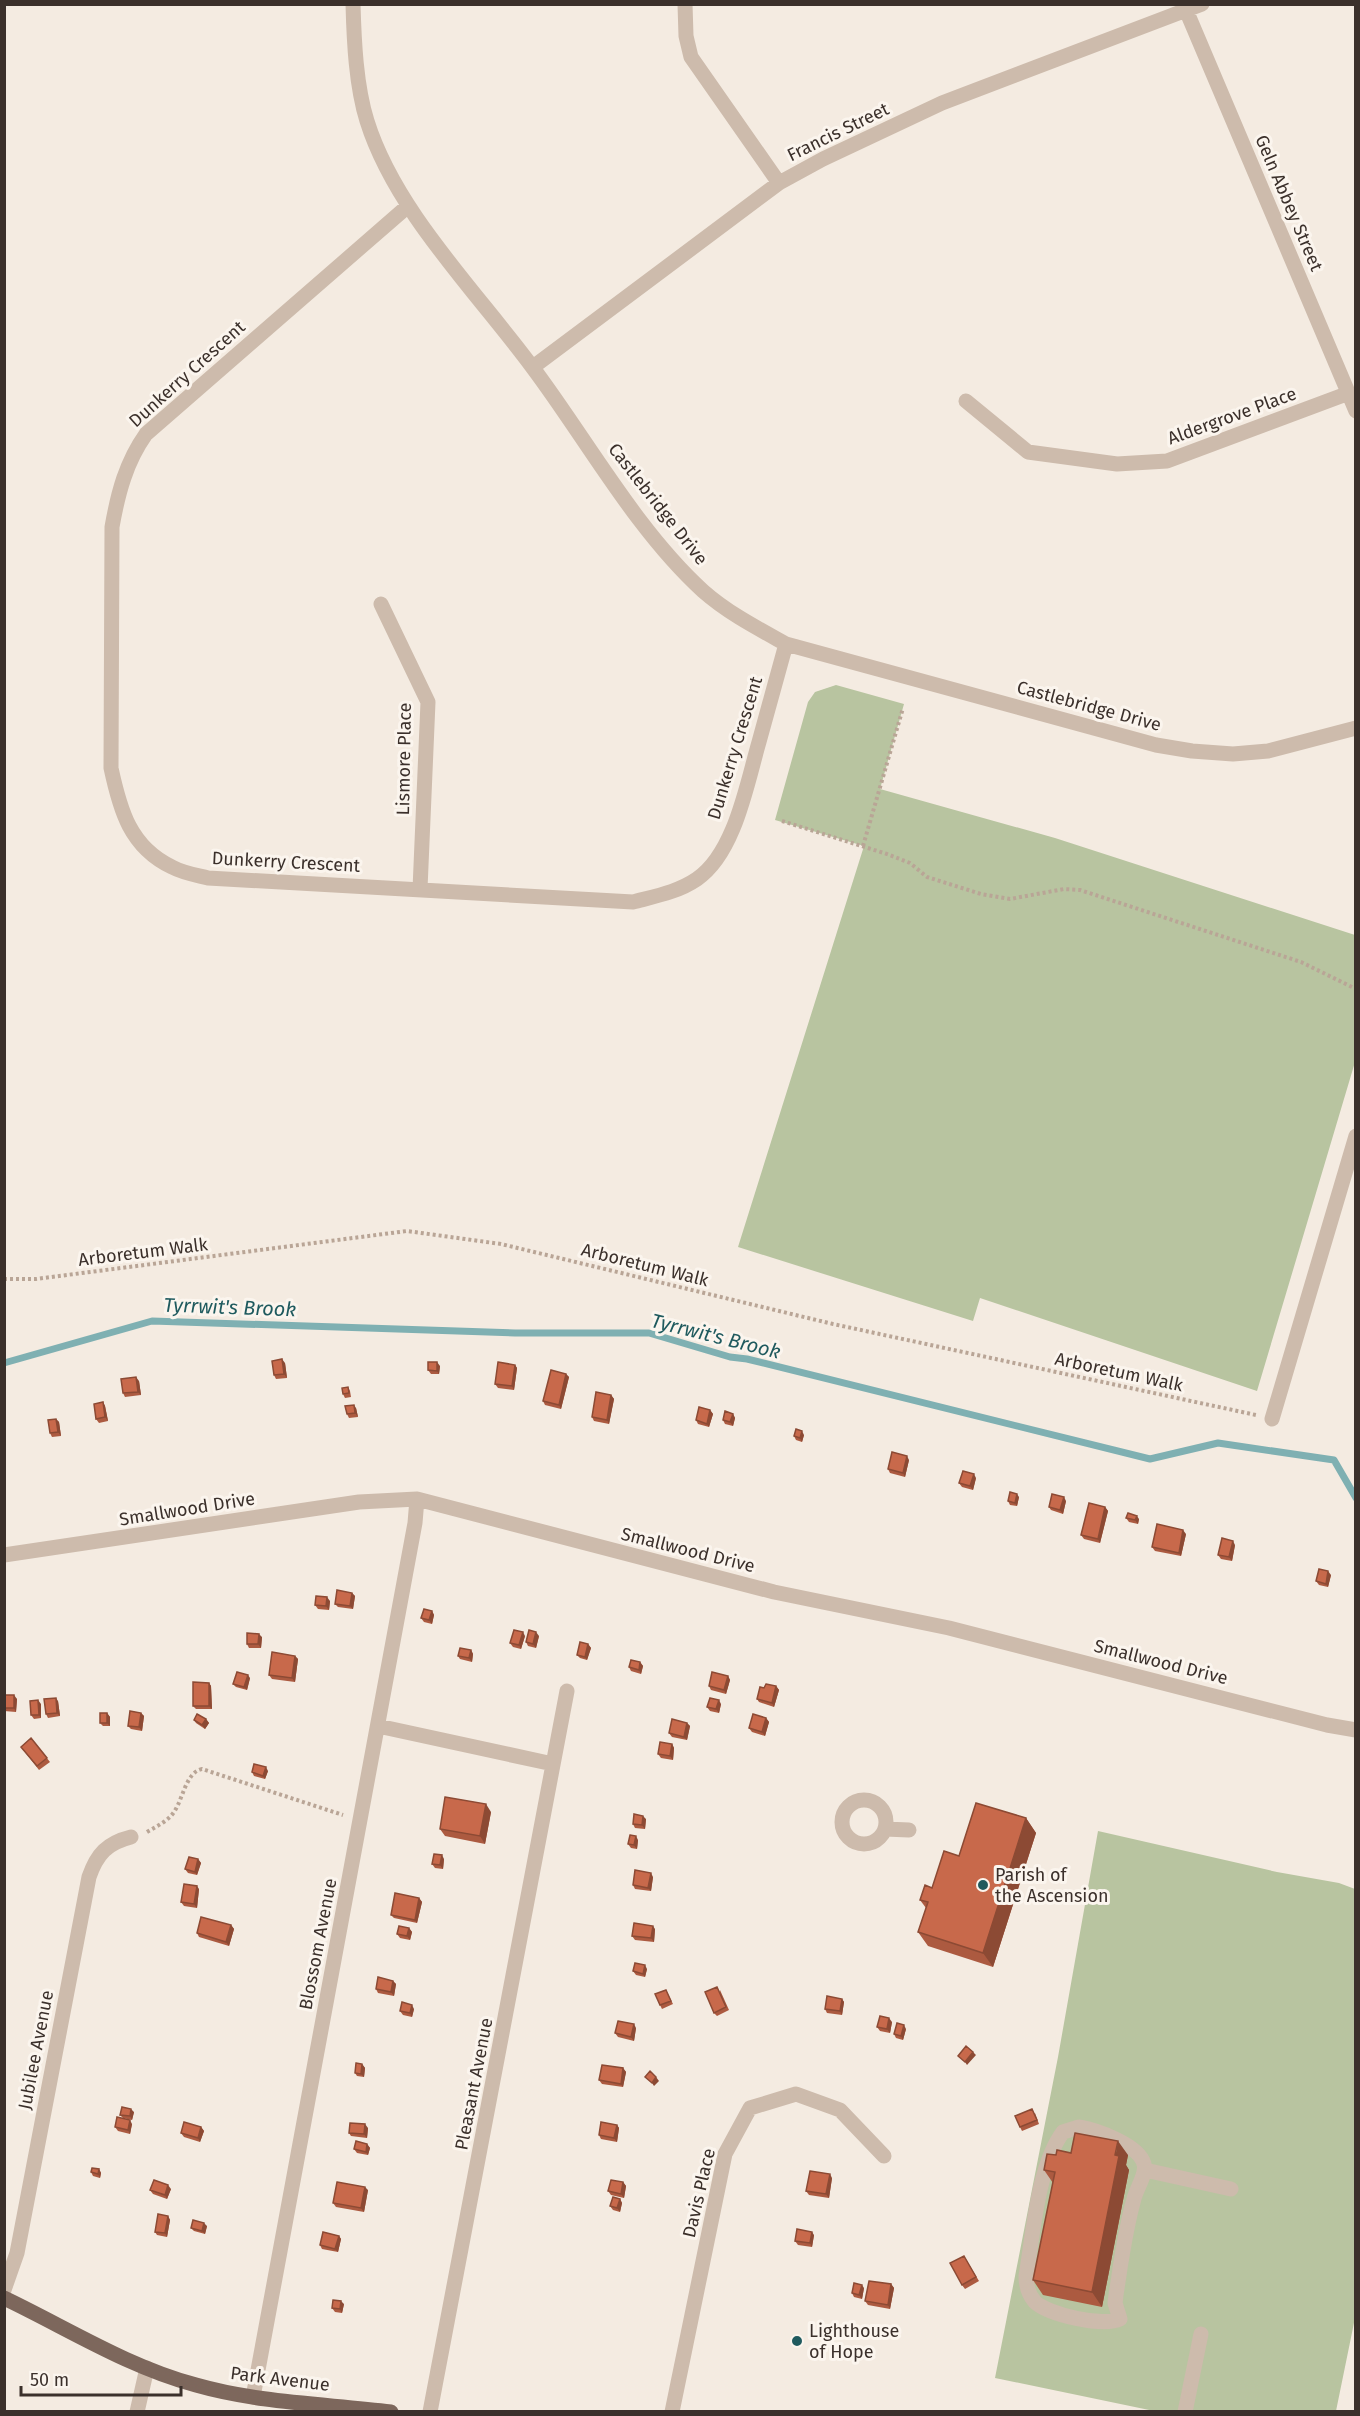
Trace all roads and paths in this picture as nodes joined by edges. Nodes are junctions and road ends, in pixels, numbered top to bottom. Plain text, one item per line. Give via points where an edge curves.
1 (353, 4) edge
2 (685, 4) edge
3 (1202, 4) edge
4 (1186, 10) junction
5 (779, 183) junction
6 (408, 206) junction
7 (533, 367) junction
8 (1349, 393) junction
9 (966, 401) dead end
10 (1356, 411) edge
11 (381, 604) dead end
12 (786, 644) junction
13 (903, 708) dead end
14 (1356, 728) edge
15 (782, 821) dead end
16 (863, 846) junction
17 (420, 889) junction
18 (1356, 989) edge
19 (1356, 1136) edge
20 (4, 1279) edge
21 (1272, 1419) joint
22 (417, 1498) junction
23 (4, 1555) edge
24 (567, 1691) dead end
25 (378, 1726) junction
26 (1356, 1730) edge
27 (554, 1764) junction
28 (360, 1821) junction
29 (885, 1829) dead end
30 (909, 1830) dead end
31 (131, 1837) joint
32 (884, 2156) dead end
33 (1145, 2170) junction
34 (1232, 2189) dead end
35 (4, 2289) edge
36 (4, 2298) edge
37 (1202, 2334) dead end
38 (147, 2368) junction
39 (253, 2397) junction
40 (137, 2412) edge
41 (391, 2412) edge
42 (430, 2412) edge
43 (672, 2412) edge
44 (1185, 2412) edge

1 - 6 street, Castlebridge Drive via 355,52 367,121
2 - 5 street via 691,57
3 - 4 street, Francis Street
4 - 5 street, Francis Street via 942,103
4 - 8 street, Geln Abbey Street
5 - 7 street, Francis Street
6 - 7 street, Castlebridge Drive
6 - 17 street, Dunkerry Crescent via 146,434 133,452 112,527 111,768 119,806 140,846 172,867 208,878
7 - 12 street, Castlebridge Drive via 636,513 680,567 734,615
8 - 9 street, Aldergrove Place via 1167,461 1117,464 1028,452
8 - 10 street, Geln Abbey Street
11 - 17 street, Lismore Place via 428,702
12 - 14 street, Castlebridge Drive via 1156,745 1192,751 1268,751
12 - 17 street, Dunkerry Crescent via 739,811 724,846 699,878 672,893 633,902
13 - 16 path
15 - 16 path
16 - 18 path via 910,863 927,877 981,894 1010,899 1064,889 1080,890 1301,962
19 - 21 street
20 - 21 path, Arboretum Walk via 36,1279 406,1232 501,1245 833,1324
22 - 23 street, Smallwood Drive via 359,1502
22 - 25 street, Blossom Avenue
22 - 26 street, Smallwood Drive via 763,1590 950,1628
24 - 27 street, Pleasant Avenue
25 - 27 street
25 - 28 street, Blossom Avenue
27 - 42 street, Pleasant Avenue
28 - 31 path via 202,1768 193,1773 167,1820
28 - 39 street, Blossom Avenue
29 - 30 street
31 - 35 street, Jubilee Avenue via 103,1850 89,1877 17,2253
32 - 43 street, Davis Place via 840,2110 796,2094 750,2108 725,2154
33 - 33 street via 1135,2150 1106,2136 1079,2127 1062,2132 1047,2164 1026,2276 1030,2295 1043,2308 1102,2323 1120,2319 1116,2295 1131,2208
33 - 34 street
36 - 38 main road, Park Avenue
37 - 44 street
38 - 39 main road, Park Avenue via 196,2385
38 - 40 street
39 - 41 main road, Park Avenue

